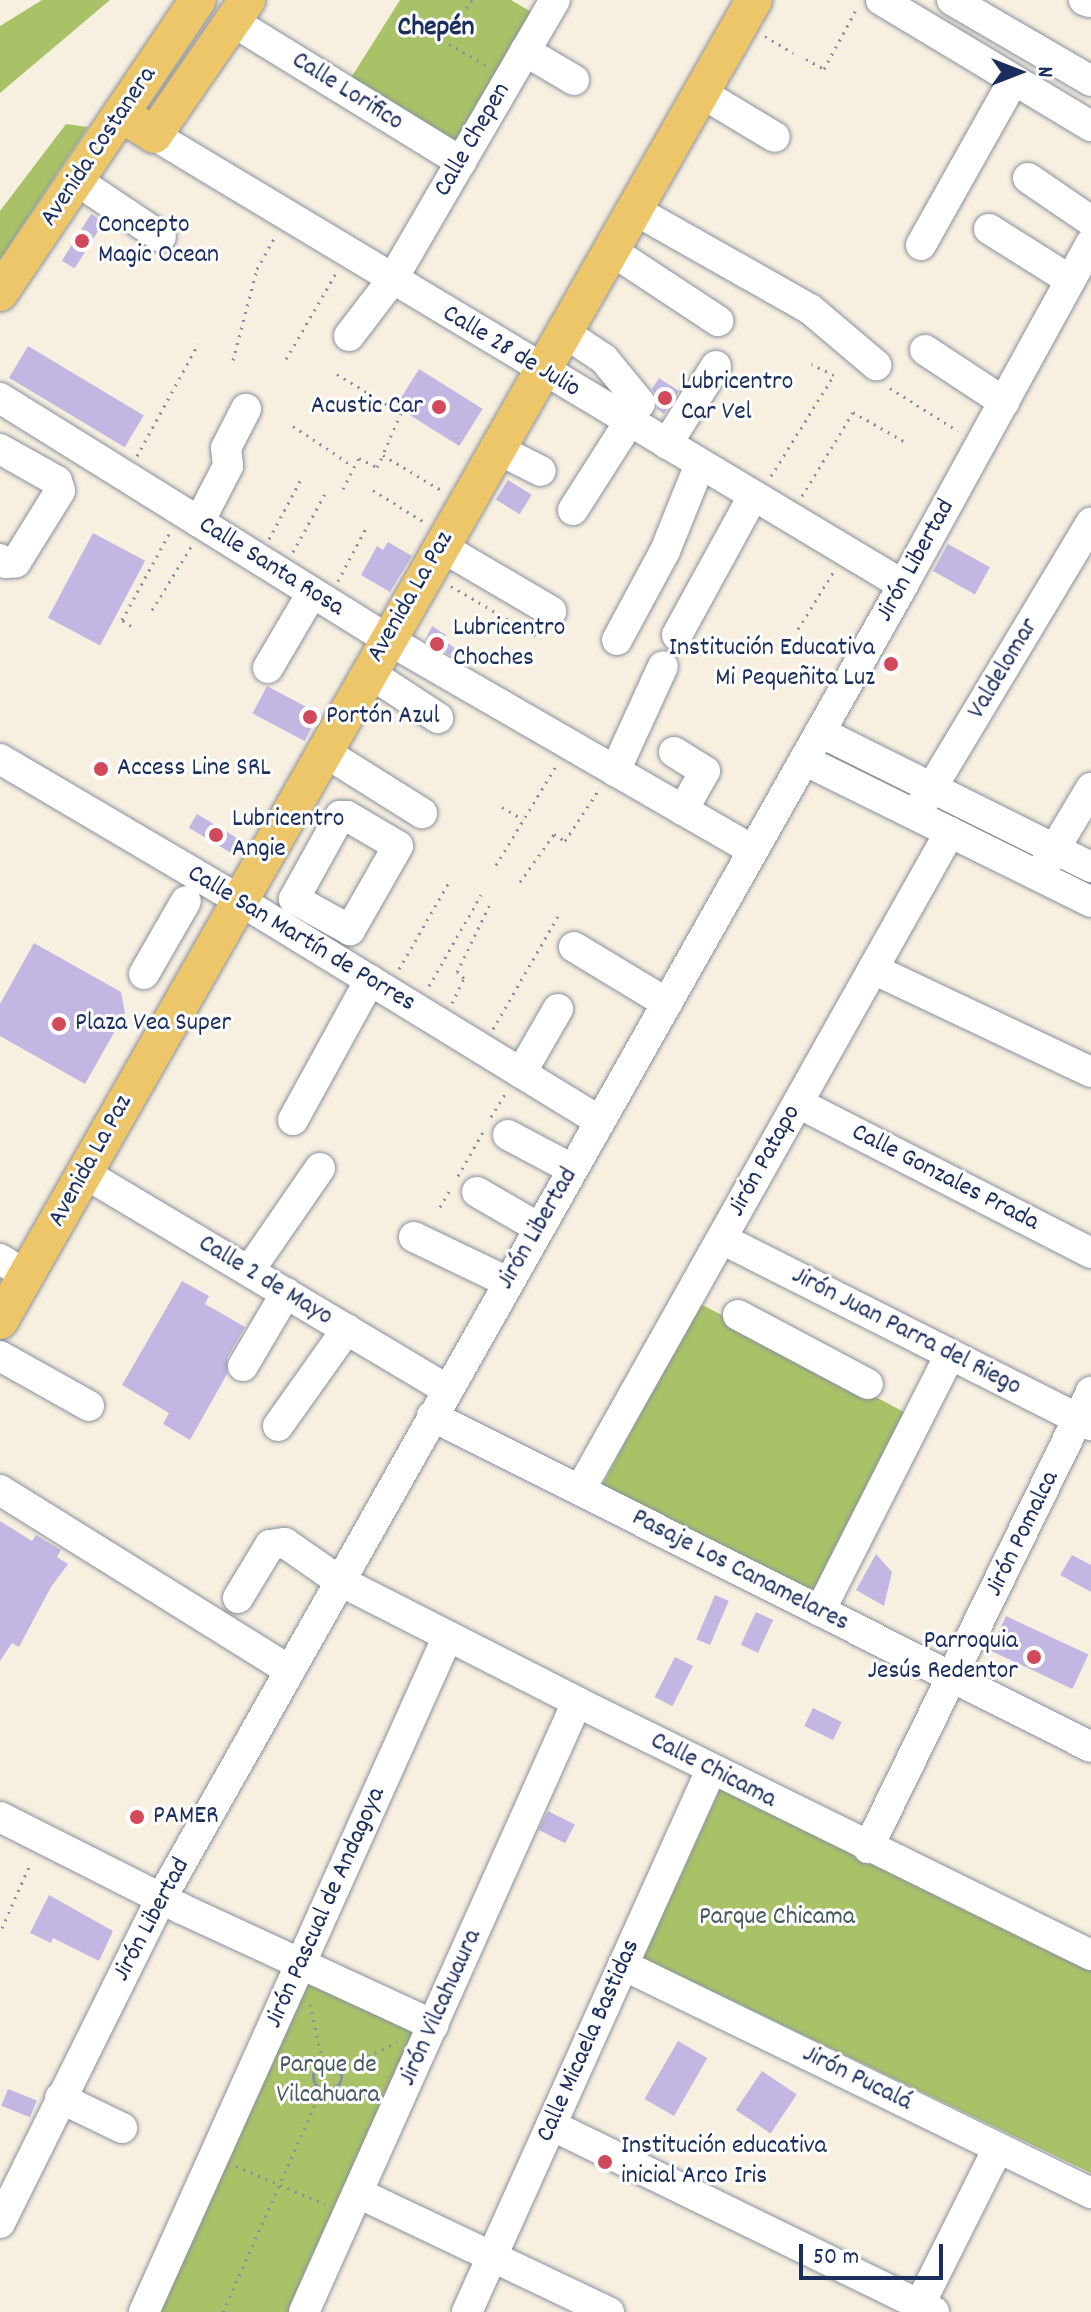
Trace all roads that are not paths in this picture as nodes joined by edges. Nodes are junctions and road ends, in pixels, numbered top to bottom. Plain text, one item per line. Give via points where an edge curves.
1 (198, 0) edge
2 (881, 0) edge
3 (952, 0) edge
4 (542, 5) edge
5 (240, 10) edge
6 (748, 10) edge
7 (525, 51) junction
8 (574, 80) dead end
9 (1013, 81) junction
10 (1091, 81) edge
11 (700, 92) junction
12 (121, 114) junction
13 (1091, 126) edge
14 (154, 135) junction
15 (775, 137) dead end
16 (461, 162) junction
17 (1028, 178) dead end
18 (76, 180) junction
19 (633, 209) junction
20 (1091, 221) edge
21 (989, 229) dead end
22 (161, 237) dead end
23 (1091, 243) edge
24 (921, 245) dead end
25 (609, 249) junction
26 (392, 280) junction
27 (1070, 280) junction
28 (0, 293) edge
29 (718, 321) dead end
30 (562, 331) junction
31 (349, 336) dead end
32 (925, 350) dead end
33 (716, 366) dead end
34 (540, 369) junction
35 (883, 376) road end
36 (0, 398) edge
37 (1004, 402) junction
38 (246, 409) dead end
39 (634, 412) junction
40 (44, 425) junction
41 (667, 444) junction
42 (495, 448) junction
43 (10, 454) edge
44 (700, 464) junction
45 (541, 471) dead end
46 (755, 497) junction
47 (573, 510) dead end
48 (195, 519) junction
49 (1091, 523) edge
50 (437, 551) junction
51 (0, 559) edge
52 (903, 585) junction
53 (319, 597) junction
54 (546, 625) road end
55 (677, 635) dead end
56 (387, 639) junction
57 (617, 640) dead end
58 (663, 666) dead end
59 (268, 668) dead end
60 (368, 672) junction
61 (438, 718) dead end
62 (820, 732) junction
63 (323, 751) junction
64 (674, 752) dead end
65 (0, 759) edge
66 (804, 760) junction
67 (613, 770) junction
68 (932, 788) junction
69 (1091, 788) edge
70 (683, 810) junction
71 (422, 813) dead end
72 (916, 814) junction
73 (950, 832) junction
74 (1055, 849) junction
75 (753, 850) junction
76 (1091, 867) edge
77 (1038, 876) junction
78 (239, 900) junction
79 (186, 901) dead end
80 (1091, 902) edge
81 (313, 911) dead end
82 (292, 933) junction
83 (164, 941) junction
84 (574, 947) dead end
85 (204, 963) junction
86 (873, 969) junction
87 (144, 974) dead end
88 (378, 986) junction
89 (667, 1003) junction
90 (558, 1009) dead end
91 (520, 1072) junction
92 (1091, 1072) edge
93 (798, 1103) junction
94 (293, 1120) dead end
95 (600, 1121) junction
96 (508, 1135) dead end
97 (320, 1168) dead end
98 (572, 1169) junction
99 (84, 1173) junction
100 (477, 1192) dead end
101 (539, 1228) junction
102 (414, 1237) dead end
103 (722, 1239) junction
104 (1091, 1253) edge
105 (13, 1268) edge
106 (249, 1271) junction
107 (508, 1282) junction
108 (286, 1293) junction
109 (738, 1315) dead end
110 (0, 1321) edge
111 (347, 1329) junction
112 (950, 1355) junction
113 (0, 1356) edge
114 (243, 1366) dead end
115 (868, 1384) dead end
116 (447, 1389) junction
117 (89, 1406) dead end
118 (1087, 1412) edge
119 (432, 1416) junction
120 (278, 1426) dead end
121 (0, 1490) edge
122 (580, 1490) junction
123 (338, 1580) junction
124 (238, 1598) dead end
125 (820, 1611) junction
126 (448, 1636) junction
127 (288, 1669) junction
128 (954, 1678) junction
129 (577, 1702) junction
130 (1091, 1747) edge
131 (711, 1770) junction
132 (0, 1817) edge
133 (868, 1848) junction
134 (162, 1897) junction
135 (1091, 1955) edge
136 (623, 1965) junction
137 (300, 1966) junction
138 (432, 2028) junction
139 (60, 2098) junction
140 (551, 2125) junction
141 (122, 2128) dead end
142 (998, 2148) junction
143 (1091, 2193) edge
144 (353, 2204) junction
145 (3, 2205) edge
146 (493, 2255) junction
147 (923, 2310) edge
148 (144, 2312) edge
149 (304, 2312) edge
150 (467, 2312) edge
151 (609, 2312) edge

1 - 12 main road, Avenida Costanera
2 - 9 street
3 - 10 street
4 - 7 street, Calle Chepen
5 - 14 main road, Avenida Costanera
5 - 16 street, Calle Lorifico
6 - 11 main road, Avenida La Paz
7 - 8 street
7 - 16 street, Calle Chepen
9 - 13 street
9 - 24 street
11 - 15 street
11 - 19 main road, Avenida La Paz
12 - 14 main road, Calle 28 de Julio
12 - 18 main road, Avenida Costanera
14 - 26 street, Calle 28 de Julio
16 - 26 street, Calle Chepen
17 - 20 street
18 - 22 street
18 - 28 main road, Avenida Costanera
19 - 25 main road, Avenida La Paz
19 - 35 street via 810,309
21 - 27 street
23 - 27 street, Jirón Libertad
25 - 29 street
25 - 30 main road, Avenida La Paz
26 - 31 street, Calle Chepen
26 - 34 street, Calle 28 de Julio
27 - 37 street, Jirón Libertad
30 - 34 main road, Avenida La Paz
30 - 39 street via 604,359
32 - 37 street
33 - 41 street
34 - 39 street, Calle 28 de Julio
34 - 42 main road, Avenida La Paz
36 - 40 street, Calle Santa Rosa
37 - 52 street, Jirón Libertad
38 - 48 street via 226,448 228,466
39 - 41 street, Calle 28 de Julio
39 - 47 street
40 - 43 street
40 - 48 street, Calle Santa Rosa
41 - 44 street, Calle 28 de Julio
42 - 45 street
42 - 50 main road, Avenida La Paz
43 - 51 street via 57,481 60,491 16,562
44 - 46 street, Calle 28 de Julio
44 - 57 street via 665,551
46 - 52 street, Calle 28 de Julio
46 - 55 street
48 - 53 street, Calle Santa Rosa
49 - 68 street, Valdelomar
50 - 54 street
50 - 56 main road, Avenida La Paz
52 - 62 street, Jirón Libertad
53 - 56 street, Calle Santa Rosa
53 - 59 street
56 - 60 main road, Avenida La Paz
56 - 67 street, Calle Santa Rosa
58 - 67 street
60 - 61 street
60 - 63 main road, Avenida La Paz
62 - 66 street, Jirón Libertad
62 - 68 street
63 - 71 street
63 - 78 main road, Avenida La Paz
64 - 70 street via 705,771
65 - 78 street, Calle San Martín de Porres
66 - 72 street
66 - 75 street, Jirón Libertad
67 - 70 street, Calle Santa Rosa
68 - 72 street, Valdelomar
68 - 74 street
69 - 74 street
70 - 75 street, Calle Santa Rosa
72 - 73 street
73 - 77 street
73 - 86 street, Jirón Patapo
74 - 76 street
74 - 77 street
75 - 89 street, Jirón Libertad
77 - 80 street
78 - 82 street, Calle San Martín de Porres
78 - 85 main road, Avenida La Paz
79 - 83 street
81 - 82 street
82 - 88 street, Calle San Martín de Porres
83 - 85 street
83 - 87 street
84 - 89 street
85 - 99 main road, Avenida La Paz
86 - 92 street
86 - 93 street, Jirón Patapo
88 - 91 street, Calle San Martín de Porres
88 - 94 street
89 - 95 street, Jirón Libertad
90 - 91 street
91 - 95 street, Calle San Martín de Porres
93 - 103 street, Jirón Patapo
93 - 104 street, Calle Gonzales Prada
95 - 98 street, Jirón Libertad
96 - 98 street
97 - 106 street
98 - 101 street, Jirón Libertad
99 - 105 main road, Avenida La Paz
99 - 106 street, Calle 2 de Mayo
100 - 101 street
101 - 107 street, Jirón Libertad
102 - 107 street
103 - 112 street, Jirón Juan Parra del Riego
103 - 122 street, Jirón Patapo
105 - 110 main road, Avenida La Paz
106 - 108 street, Calle 2 de Mayo
107 - 116 street, Jirón Libertad
108 - 111 street, Calle 2 de Mayo
108 - 114 street
109 - 115 street
111 - 116 street, Calle 2 de Mayo
111 - 120 street
112 - 118 street, Jirón Juan Parra del Riego
112 - 125 street
113 - 117 street
116 - 119 street, Jirón Libertad
118 - 128 street, Jirón Pomalca
119 - 122 street, Pasaje Los Canamelares
119 - 123 street, Jirón Libertad
121 - 127 street
122 - 125 street, Pasaje Los Canamelares
123 - 124 street, Calle Chicama via 276,1542
123 - 126 street, Calle Chicama
123 - 127 street, Jirón Libertad
125 - 128 street, Pasaje Los Canamelares
126 - 129 street, Calle Chicama
126 - 137 street, Jirón Pascual de Andagoya
127 - 134 street, Jirón Libertad
128 - 130 street, Pasaje Los Canamelares
128 - 133 street, Jirón Pomalca
129 - 131 street, Calle Chicama
129 - 138 street, Jirón Vilcahuaura
131 - 133 street, Calle Chicama
131 - 136 street, Calle Micaela Bastidas
132 - 134 street
133 - 135 street, Calle Chicama
134 - 137 street
134 - 139 street, Jirón Libertad
136 - 140 street, Calle Micaela Bastidas
136 - 142 street, Jirón Pucalá
137 - 138 street
137 - 148 street, Jirón Pascual de Andagoya
138 - 144 street, Jirón Vilcahuaura
139 - 141 street
139 - 145 street, Jirón Libertad
140 - 146 street, Calle Micaela Bastidas
140 - 147 street
142 - 143 street, Jirón Pucalá
142 - 147 street
144 - 146 street
144 - 149 street, Jirón Vilcahuaura
146 - 150 street, Calle Micaela Bastidas
146 - 151 street

